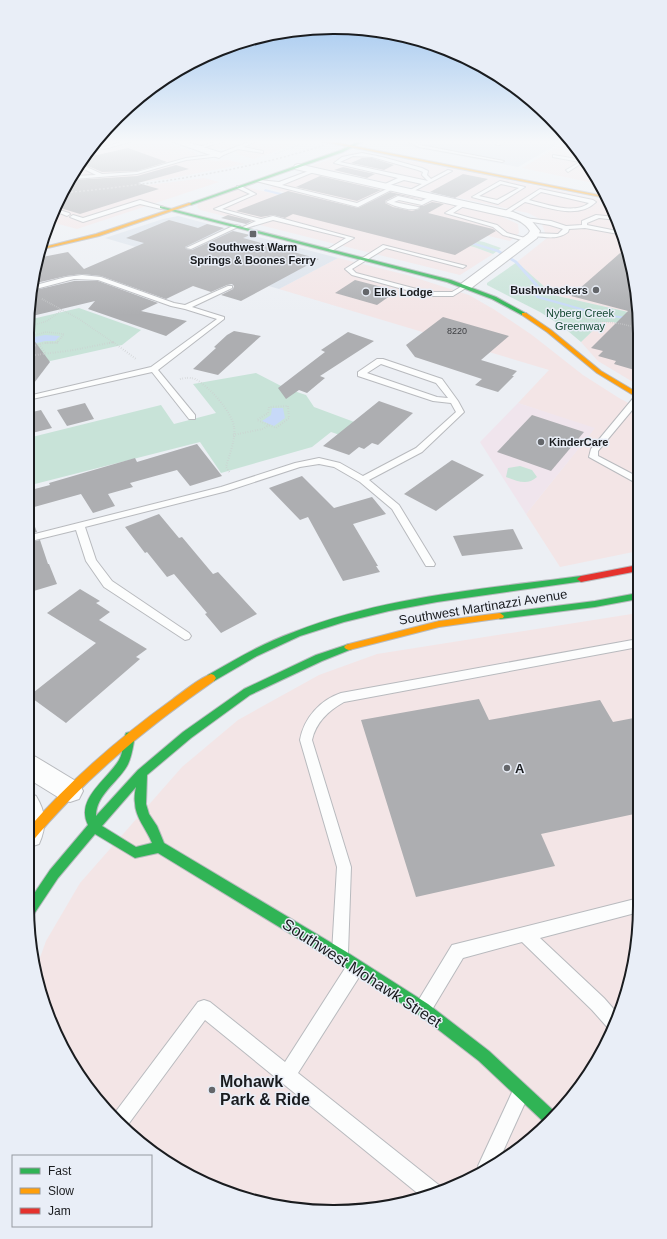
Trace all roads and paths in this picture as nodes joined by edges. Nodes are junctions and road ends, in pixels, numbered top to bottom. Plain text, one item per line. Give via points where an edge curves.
1 (186, 199) edge
2 (205, 199) edge
3 (242, 199) edge
4 (336, 199) edge
5 (367, 199) edge
6 (396, 199) edge
7 (401, 199) edge
8 (431, 199) edge
9 (443, 199) edge
10 (481, 199) edge
11 (486, 199) edge
12 (503, 199) edge
13 (579, 199) edge
14 (524, 200) joint
15 (468, 204) junction
16 (161, 207) junction
17 (416, 208) dead end
18 (173, 210) junction
19 (571, 210) junction
20 (60, 212) edge
21 (505, 213) junction
22 (67, 214) dead end
23 (565, 215) dead end
24 (73, 216) dead end
25 (609, 218) edge
26 (524, 220) junction
27 (261, 221) junction
28 (585, 226) junction
29 (241, 227) junction
30 (566, 228) junction
31 (615, 232) edge
32 (531, 237) junction
33 (49, 240) edge
34 (47, 247) edge
35 (189, 248) dead end
36 (330, 250) junction
37 (364, 258) junction
38 (463, 266) dead end
39 (38, 286) edge
40 (466, 286) junction
41 (230, 287) dead end
42 (37, 297) dead end
43 (186, 307) junction
44 (513, 308) junction
45 (62, 310) junction
46 (34, 325) edge
47 (633, 327) edge
48 (34, 335) edge
49 (115, 342) junction
50 (39, 344) junction
51 (34, 346) edge
52 (46, 354) junction
53 (34, 355) edge
54 (150, 370) junction
55 (166, 382) junction
56 (633, 394) edge
57 (34, 397) edge
58 (454, 401) junction
59 (633, 403) edge
60 (192, 417) dead end
61 (269, 425) junction
62 (233, 435) junction
63 (633, 478) edge
64 (363, 480) junction
65 (238, 484) junction
66 (80, 527) junction
67 (34, 538) edge
68 (430, 564) dead end
69 (633, 569) edge
70 (633, 597) edge
71 (186, 636) dead end
72 (633, 644) edge
73 (130, 736) junction
74 (34, 770) edge
75 (142, 773) junction
76 (70, 791) junction
77 (94, 826) junction
78 (34, 831) edge
79 (159, 847) junction
80 (34, 904) edge
81 (633, 907) edge
82 (525, 934) junction
83 (340, 956) junction
84 (356, 966) junction
85 (423, 1009) junction
86 (611, 1018) edge
87 (287, 1075) junction
88 (522, 1091) junction
89 (547, 1115) edge
90 (122, 1117) edge
91 (489, 1161) edge
92 (429, 1189) edge

1 - 16 main road
2 - 18 main road
3 - 27 lane via 217,209
4 - 5 lane via 358,204
6 - 17 lane via 389,202
7 - 8 lane via 422,204
9 - 15 street
10 - 15 lane
11 - 12 lane via 498,202
13 - 19 lane via 593,202 586,208
14 - 19 lane
14 - 21 lane
15 - 21 street
15 - 32 lane via 448,213 495,226 505,234
16 - 18 main road
16 - 24 lane via 140,202 83,220
16 - 33 main road via 93,230
18 - 29 main road
18 - 34 main road via 96,236
19 - 23 lane
20 - 22 lane
21 - 26 street
25 - 28 lane via 592,217 584,222
26 - 30 lane via 552,223
26 - 32 street via 534,228
27 - 29 lane
27 - 36 lane via 273,218 351,238
28 - 30 lane
28 - 31 lane
29 - 35 lane
29 - 36 main road
30 - 32 lane via 560,235
32 - 40 street
36 - 37 main road
37 - 38 lane via 385,246
37 - 40 main road
37 - 40 lane via 348,269 354,274 428,294 453,294
39 - 43 lane via 90,276 173,305
40 - 44 main road
41 - 43 lane
42 - 45 path
43 - 54 lane via 222,318 164,363
44 - 47 path via 528,304 584,319
44 - 56 main road via 549,331 600,373
45 - 46 path via 47,321
45 - 49 path
48 - 50 path via 46,332 64,334 57,343
49 - 52 path
49 - 54 path
50 - 51 path
50 - 52 path
52 - 53 path
54 - 55 lane
54 - 57 lane
55 - 60 lane
55 - 62 path via 192,378 204,385 229,414 234,425
58 - 58 lane via 439,381 380,361 361,374 436,400
58 - 64 lane via 460,412 419,450
59 - 63 lane via 594,451 593,457
61 - 61 path via 257,420 268,413 269,406 288,406 289,418 276,428
61 - 62 path via 263,429
62 - 65 path via 226,467
64 - 65 lane via 337,466 319,461
64 - 68 lane via 396,507
65 - 66 lane
66 - 67 lane
66 - 71 lane via 90,561 108,584
69 - 73 main road, Southwest Martinazzi Avenue via 398,605 324,624 263,648 222,670 172,703
70 - 75 main road, Southwest Martinazzi Avenue via 439,624 360,643 319,658 248,692 186,735
72 - 83 lane via 341,698 322,711 311,725 306,740 344,867
73 - 76 main road, Southwest Martinazzi Avenue
73 - 77 main road via 122,764 105,783 90,809 89,816
74 - 76 street
75 - 77 main road, Southwest Martinazzi Avenue
75 - 79 main road via 140,804
76 - 78 main road, Southwest Martinazzi Avenue
77 - 79 main road via 135,853
77 - 80 main road, Southwest Martinazzi Avenue via 54,874
79 - 83 main road, Southwest Mohawk Street
81 - 82 lane
82 - 85 lane via 458,951
82 - 86 lane
83 - 84 main road, Southwest Mohawk Street
84 - 85 main road, Southwest Mohawk Street
84 - 87 lane
85 - 88 main road, Southwest Mohawk Street via 484,1056
87 - 90 lane via 204,1008
87 - 92 lane
88 - 89 main road, Southwest Mohawk Street
88 - 91 lane

